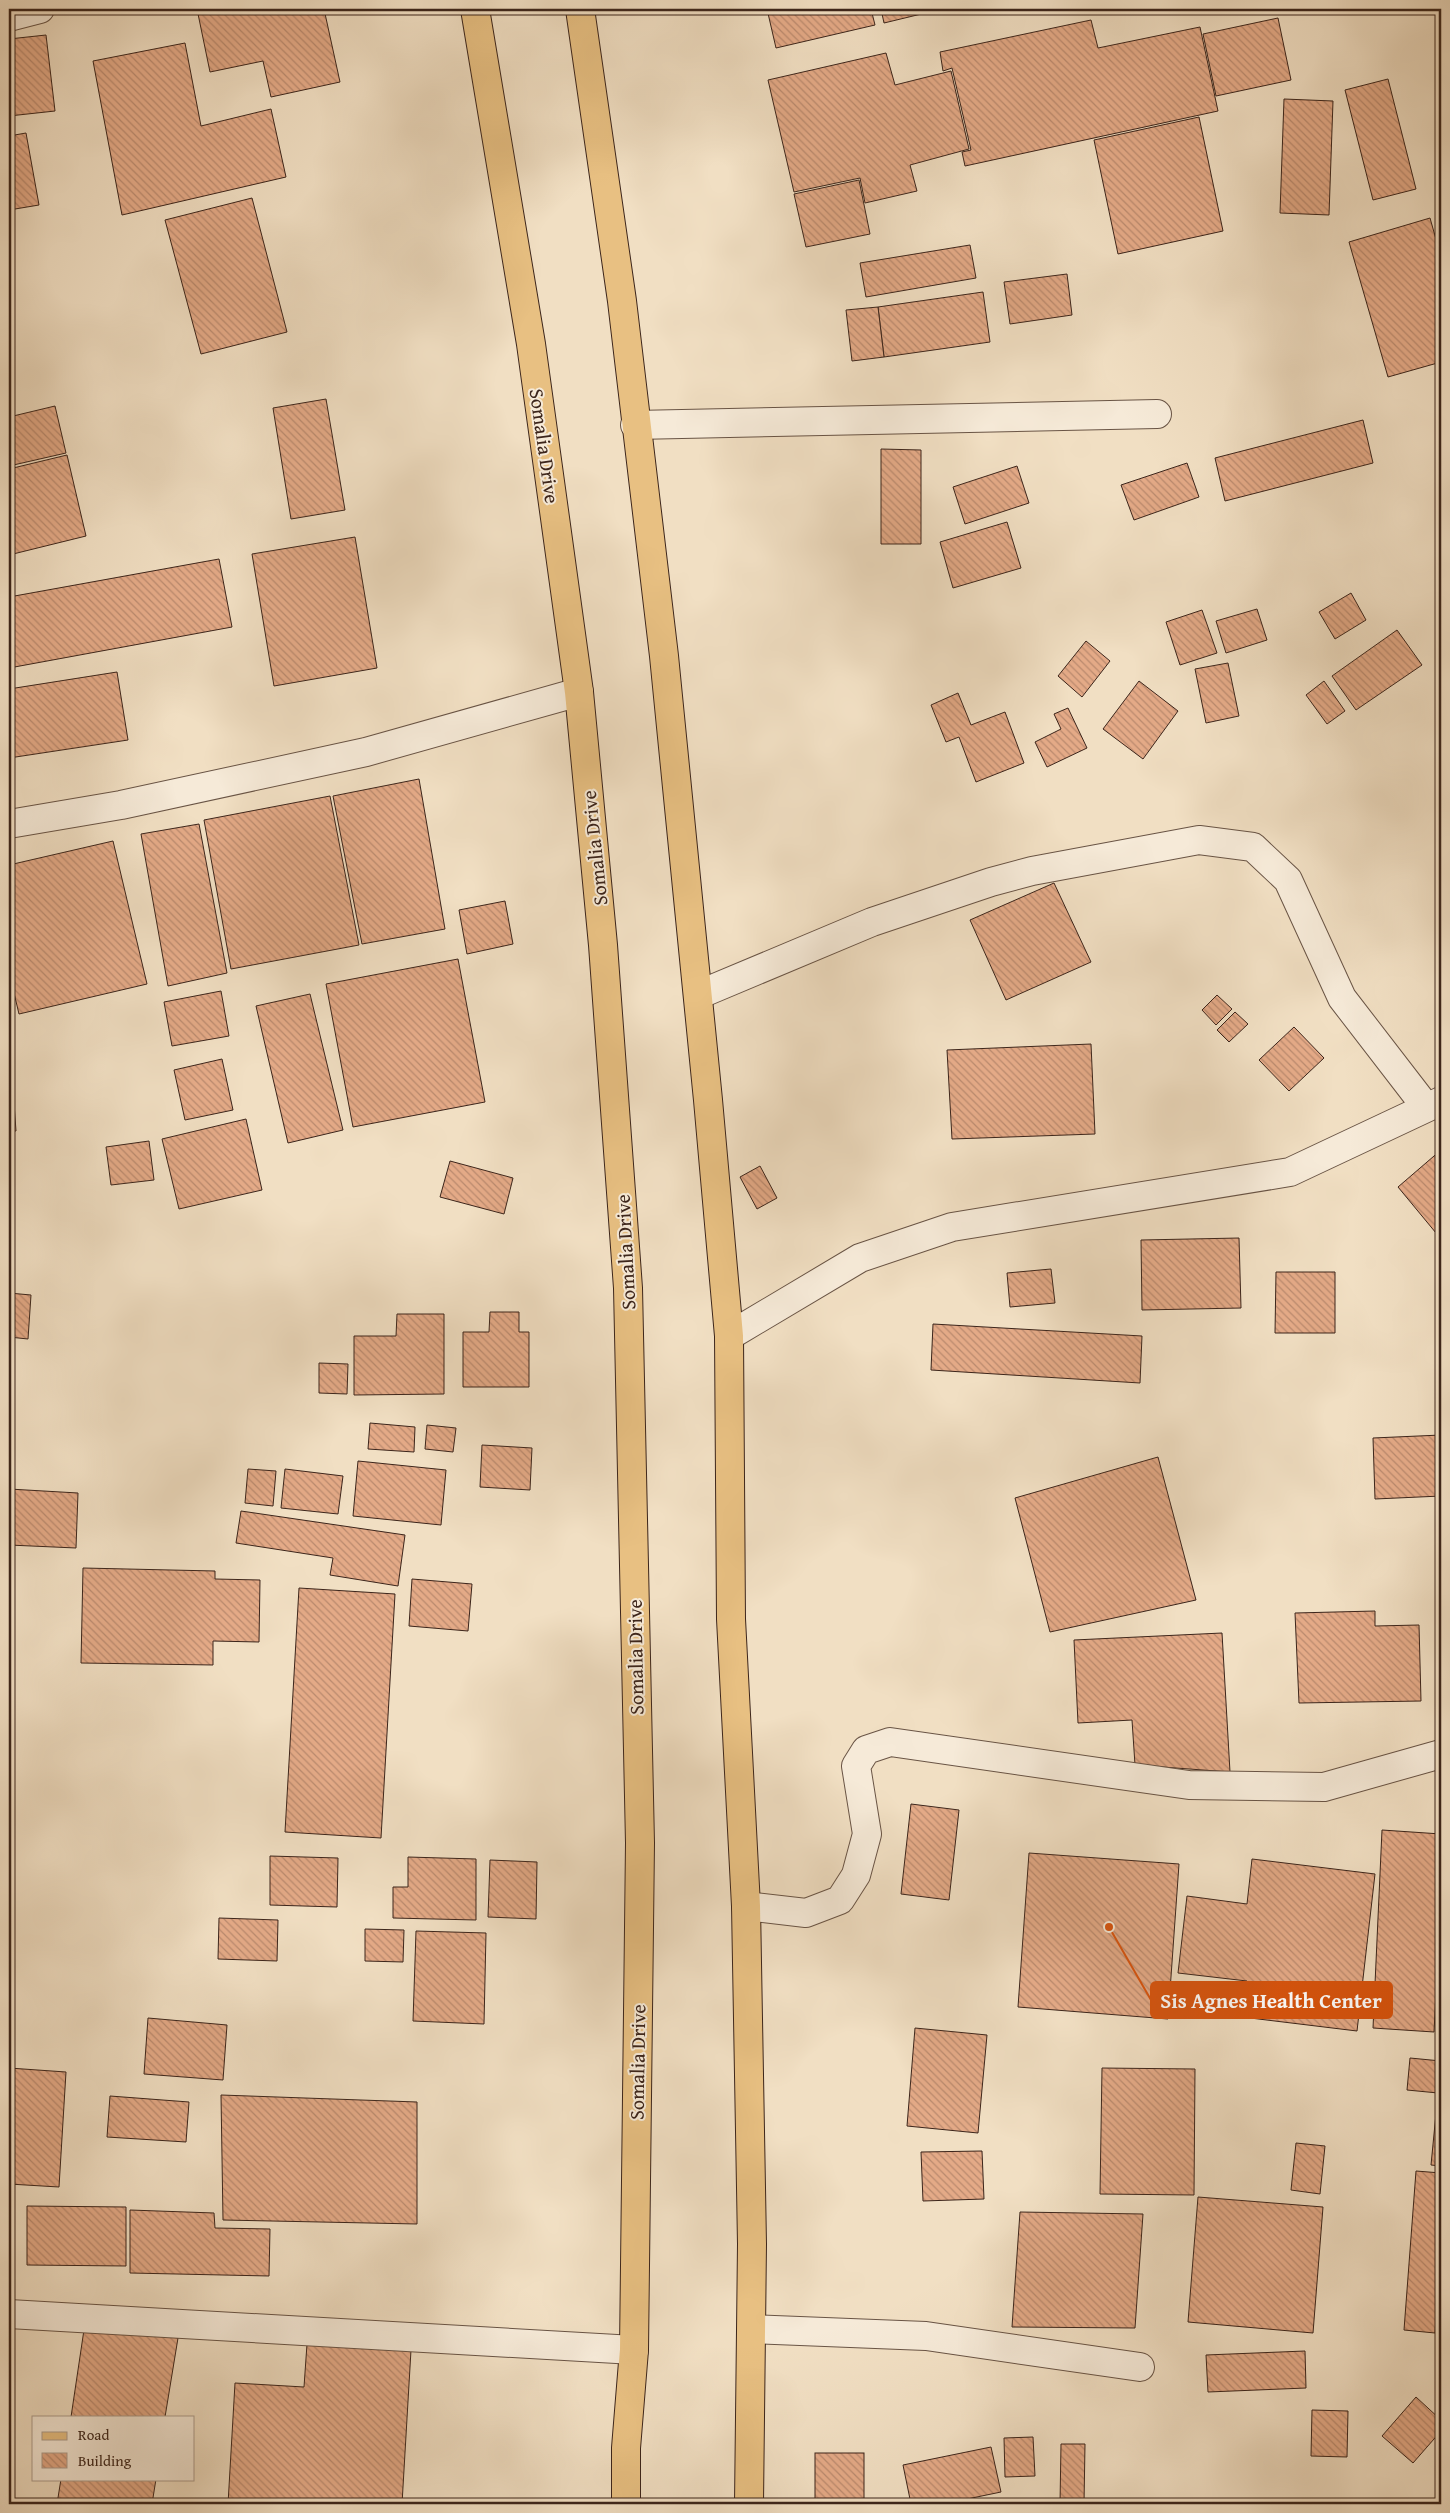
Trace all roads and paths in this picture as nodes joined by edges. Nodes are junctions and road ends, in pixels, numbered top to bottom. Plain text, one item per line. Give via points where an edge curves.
1 (40, 9) edge
2 (476, 9) edge
3 (580, 9) edge
4 (9, 17) edge
5 (1157, 414) dead end
6 (635, 425) junction
7 (579, 692) junction
8 (9, 824) edge
9 (698, 995) junction
10 (1433, 1104) edge
11 (728, 1336) junction
12 (1441, 1754) edge
13 (746, 1906) junction
14 (9, 2314) edge
15 (752, 2329) junction
16 (634, 2350) junction
17 (1140, 2367) dead end
18 (626, 2504) edge
19 (749, 2504) edge

1 - 4 street
2 - 7 main road, Somalia Drive via 530,344
3 - 6 main road via 622,301
5 - 6 street
6 - 9 main road via 664,656
7 - 8 street via 366,752 121,805
7 - 16 main road, Somalia Drive via 603,945 628,1288 640,1843
9 - 10 street via 872,922 1032,871 1199,840 1253,847 1288,880 1342,998
9 - 11 main road
10 - 11 street via 1290,1172 952,1227 860,1258
11 - 13 main road via 731,1619
12 - 13 street via 1324,1787 1189,1785 890,1742 866,1750 856,1766 867,1834 856,1875 840,1900 806,1913
13 - 15 main road
14 - 16 street
15 - 17 street via 926,2336
15 - 19 main road
16 - 18 main road, Somalia Drive via 626,2448

